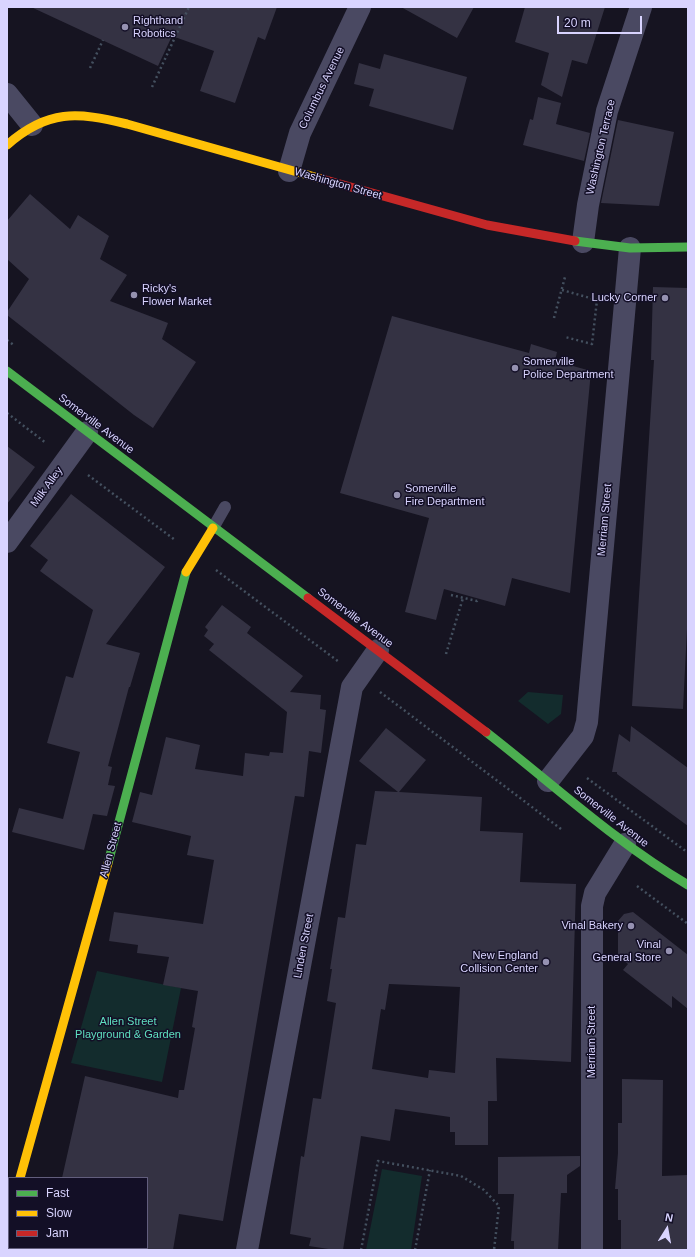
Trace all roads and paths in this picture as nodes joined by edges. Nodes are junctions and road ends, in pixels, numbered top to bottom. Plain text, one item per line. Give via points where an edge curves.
1 (190, 7) edge
2 (360, 7) edge
3 (641, 7) edge
4 (103, 40) dead end
5 (90, 68) dead end
6 (152, 87) dead end
7 (7, 94) edge
8 (32, 125) junction
9 (7, 145) edge
10 (289, 171) junction
11 (583, 242) junction
12 (688, 247) edge
13 (630, 248) junction
14 (565, 277) dead end
15 (562, 290) junction
16 (554, 318) dead end
17 (565, 337) dead end
18 (7, 371) edge
19 (7, 413) edge
20 (87, 432) junction
21 (48, 444) dead end
22 (86, 473) dead end
23 (225, 507) dead end
24 (213, 528) junction
25 (7, 542) edge
26 (181, 544) dead end
27 (211, 566) dead end
28 (451, 594) dead end
29 (463, 598) junction
30 (478, 599) dead end
31 (378, 650) junction
32 (446, 654) dead end
33 (342, 664) dead end
34 (374, 688) dead end
35 (585, 776) dead end
36 (548, 781) junction
37 (566, 833) dead end
38 (625, 844) junction
39 (688, 853) edge
40 (688, 885) edge
41 (636, 886) dead end
42 (688, 924) edge
43 (430, 1170) junction
44 (20, 1177) edge
45 (247, 1250) edge
46 (361, 1250) edge
47 (415, 1250) edge
48 (494, 1250) edge
49 (592, 1250) edge

1 - 6 path
2 - 10 street, Columbus Avenue via 300,133
3 - 11 street, Washington Terrace via 607,111
4 - 5 path
7 - 8 street
8 - 9 main road, Washington Street
8 - 10 main road, Washington Street via 63,115 100,118
10 - 11 main road, Washington Street via 476,222
11 - 13 main road, Washington Street
12 - 13 main road, Washington Street
13 - 36 street, Merriam Street via 587,722 584,736
14 - 15 path
15 - 16 path
15 - 17 path via 597,300 592,344
18 - 20 main road, Somerville Avenue
19 - 21 path
20 - 24 main road, Somerville Avenue
20 - 25 street, Milk Alley
22 - 26 path
23 - 24 lane
24 - 31 main road, Somerville Avenue
24 - 44 main road, Allen Street via 185,573 81,964
27 - 33 path
28 - 29 path
29 - 30 path via 477,601
29 - 32 path
31 - 36 main road, Somerville Avenue
31 - 45 street, Linden Street via 352,687
34 - 37 path
35 - 39 path, Somerville Avenue
36 - 38 main road, Somerville Avenue
38 - 40 main road, Somerville Avenue via 660,870
38 - 49 street, Merriam Street via 595,893 592,906
41 - 42 path
43 - 46 path via 378,1161
43 - 47 path
43 - 48 path via 461,1176 484,1190 499,1206

